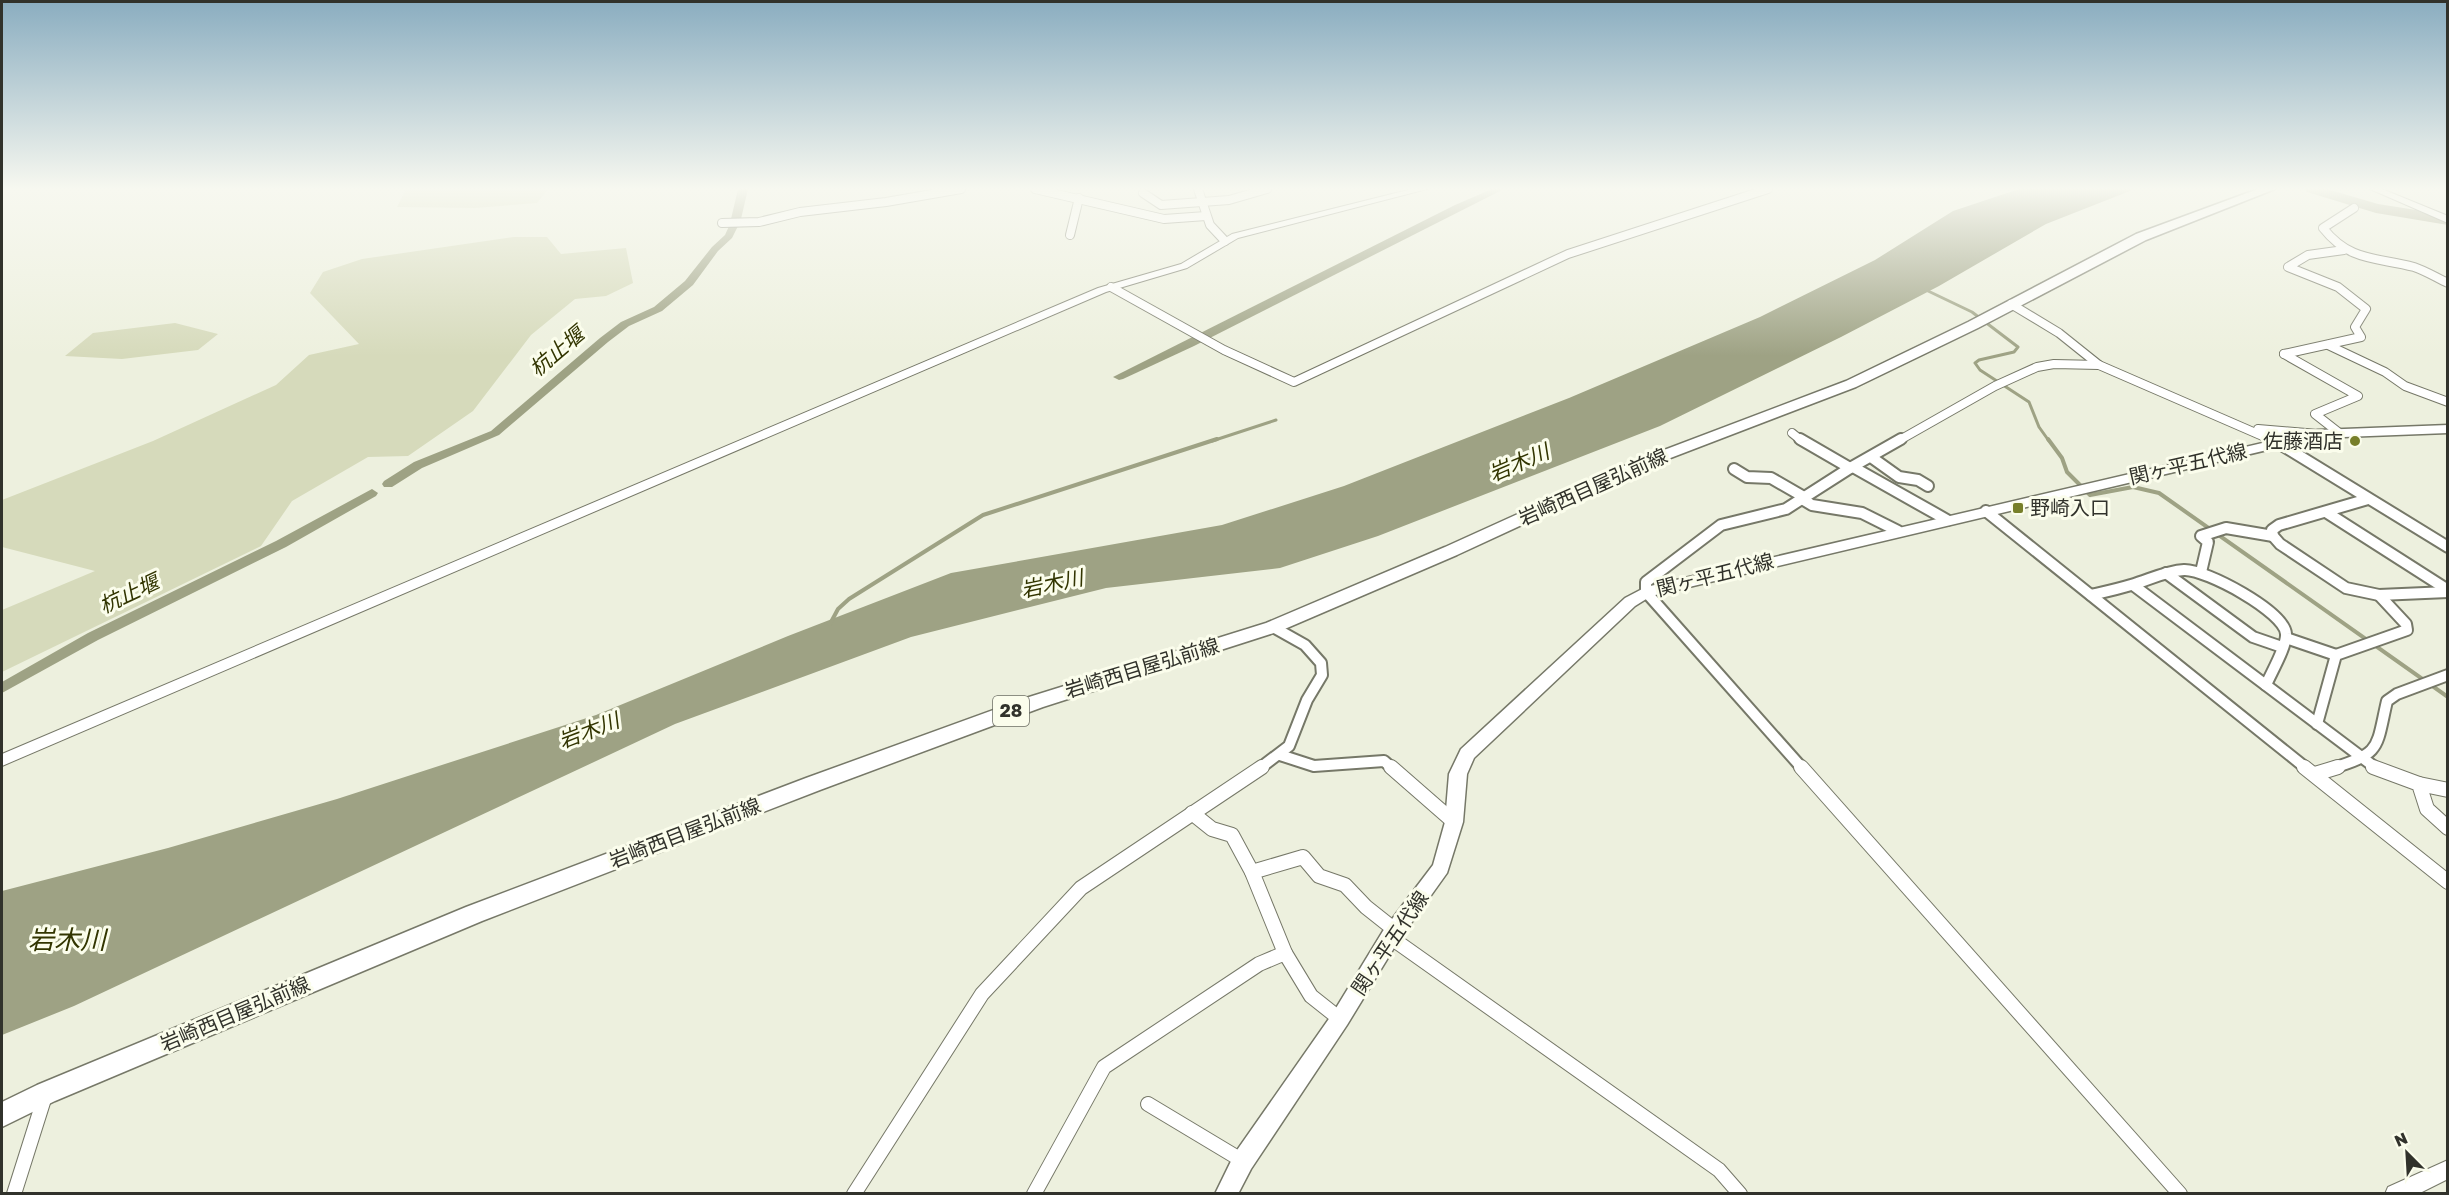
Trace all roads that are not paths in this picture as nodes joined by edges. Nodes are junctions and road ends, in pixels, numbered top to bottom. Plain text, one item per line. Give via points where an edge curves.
1 (1220, 245) edge
2 (1596, 245) edge
3 (2126, 245) edge
4 (2339, 245) edge
5 (2344, 250) junction
6 (2448, 283) edge
7 (1111, 286) junction
8 (2011, 304) junction
9 (2328, 345) junction
10 (2099, 365) junction
11 (2448, 402) edge
12 (2244, 426) junction
13 (2448, 429) edge
14 (2338, 432) junction
15 (1792, 433) dead end
16 (2318, 434) junction
17 (2278, 443) junction
18 (1871, 457) junction
19 (1852, 468) junction
20 (1734, 469) dead end
21 (1928, 486) dead end
22 (1803, 498) junction
23 (2368, 499) junction
24 (1986, 510) junction
25 (2326, 512) junction
26 (1947, 520) junction
27 (1898, 531) junction
28 (2273, 536) junction
29 (2448, 547) edge
30 (2201, 572) junction
31 (2166, 573) junction
32 (2133, 585) junction
33 (2448, 591) edge
34 (1647, 592) junction
35 (2379, 594) junction
36 (2091, 595) junction
37 (1272, 627) junction
38 (2284, 642) junction
39 (2336, 655) junction
40 (2448, 675) edge
41 (2266, 686) junction
42 (2317, 724) junction
43 (1280, 755) junction
44 (2361, 759) junction
45 (2, 760) edge
46 (2315, 774) junction
47 (2419, 784) junction
48 (2448, 790) edge
49 (1192, 813) junction
50 (1454, 822) junction
51 (2448, 828) edge
52 (1252, 872) junction
53 (2448, 882) edge
54 (1393, 933) junction
55 (1285, 953) junction
56 (1340, 1019) junction
57 (46, 1093) junction
58 (1148, 1104) dead end
59 (2, 1115) edge
60 (1244, 1161) junction
61 (2448, 1169) edge
62 (1035, 1193) edge
63 (14, 1194) edge
64 (855, 1194) edge
65 (1226, 1194) edge
66 (1740, 1194) edge
67 (2180, 1194) edge
68 (2395, 1194) edge

1 - 7 street via 1184,266
2 - 7 street via 1568,254 1294,382 1194,335
3 - 8 main road, 岩崎西目屋弘前線 / 28
4 - 5 street
5 - 6 street via 2370,261 2415,268
5 - 9 street via 2308,255 2288,267 2337,287 2366,309 2355,327 2361,337
7 - 45 street
8 - 10 street via 2059,333
8 - 37 main road, 岩崎西目屋弘前線 / 28 via 1851,384 1641,464
9 - 11 street via 2405,386
9 - 14 street via 2284,354 2358,396 2315,414
10 - 12 street
10 - 18 street via 2037,367 2000,383
12 - 16 street
12 - 17 street
13 - 14 main road, 関ヶ平五代線
14 - 16 main road, 関ヶ平五代線
15 - 19 street
16 - 17 main road, 関ヶ平五代線
17 - 23 street
17 - 24 main road, 関ヶ平五代線
18 - 19 street
18 - 21 street via 1899,477
19 - 22 street
19 - 26 street
20 - 22 street via 1747,477 1771,478
22 - 27 street via 1812,505 1862,513
22 - 34 street via 1786,509 1721,525 1646,582
23 - 25 street
23 - 29 street
24 - 26 main road, 関ヶ平五代線
24 - 36 street
25 - 28 street via 2279,525 2272,530
25 - 33 street
26 - 27 main road, 関ヶ平五代線
27 - 34 main road, 関ヶ平五代線
28 - 30 street via 2226,528 2201,536 2208,542
28 - 35 street via 2346,588
30 - 31 street
30 - 38 street via 2274,614 2287,631
31 - 32 street
31 - 38 street via 2253,637
32 - 36 street
32 - 41 street
33 - 35 street
34 - 50 main road, 関ヶ平五代線 via 1630,602 1467,754 1458,774
34 - 67 street
35 - 39 street via 2407,630
36 - 46 street
37 - 43 street via 1305,645 1321,663 1322,675 1307,700 1289,746
37 - 57 main road, 岩崎西目屋弘前線 / 28 via 1036,702 813,784 474,914
38 - 39 street
38 - 41 street
39 - 42 street
40 - 44 street via 2387,701 2378,746
41 - 42 street
42 - 44 street
43 - 49 street
43 - 50 street via 1314,766 1384,761
44 - 46 street
44 - 47 street via 2387,774
46 - 53 street
47 - 48 street
47 - 51 street via 2427,809
49 - 52 street via 1212,829 1232,835
49 - 64 street via 1081,888 982,994
50 - 54 main road, 関ヶ平五代線 via 1441,868
52 - 54 street via 1303,857 1319,876 1345,885
52 - 55 street
54 - 56 main road, 関ヶ平五代線
54 - 66 street via 1719,1170
55 - 56 street via 1311,996
55 - 62 street via 1259,964 1104,1067
56 - 60 main road, 関ヶ平五代線
57 - 59 main road, 岩崎西目屋弘前線 / 28
57 - 63 street
58 - 60 street
60 - 65 main road, 関ヶ平五代線
61 - 68 street

